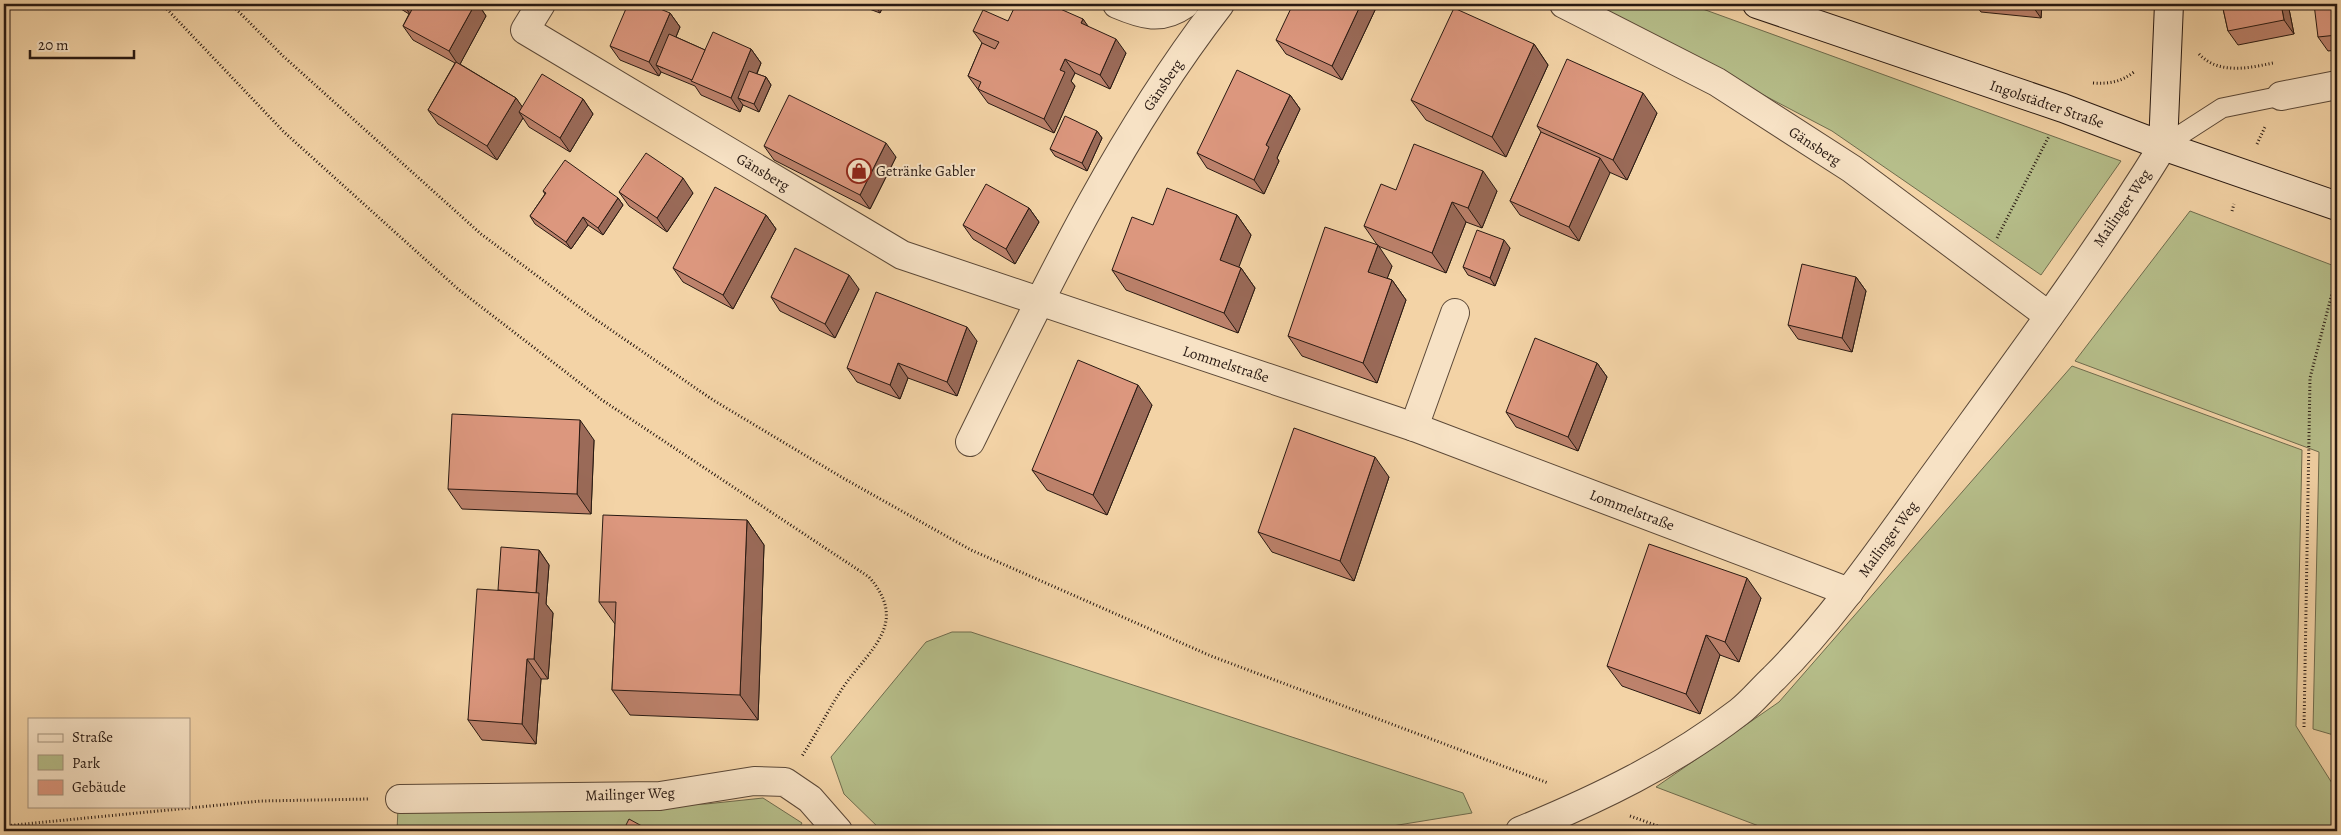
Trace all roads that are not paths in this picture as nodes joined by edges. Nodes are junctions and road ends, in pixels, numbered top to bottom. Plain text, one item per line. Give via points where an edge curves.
1 (541, 4) edge
2 (1117, 4) edge
3 (1185, 4) edge
4 (1220, 4) edge
5 (1564, 4) edge
6 (1757, 4) edge
7 (2169, 4) edge
8 (2337, 85) edge
9 (2282, 96) joint
10 (2163, 146) junction
11 (2337, 206) edge
12 (1038, 302) junction
13 (1455, 313) dead end
14 (2048, 316) junction
15 (1414, 427) junction
16 (970, 442) dead end
17 (1849, 592) junction
18 (400, 799) road end
19 (838, 831) edge
20 (1520, 831) edge

1 - 12 street, Gänsberg via 525,30 902,255
2 - 3 street via 1153,15 1173,12
4 - 12 street, Gänsberg via 1145,112 1092,201
5 - 14 street, Gänsberg via 1717,82 1844,164
6 - 10 street, Ingolstädter Straße via 2063,108
7 - 10 street
8 - 9 street
9 - 10 lane via 2222,108
10 - 11 street, Ingolstädter Straße
10 - 14 street, Mailinger Weg via 2128,204
12 - 15 street, Lommelstraße
12 - 16 street, Gänsberg
13 - 15 street
14 - 17 street, Mailinger Weg
15 - 17 street, Lommelstraße
17 - 20 street, Mailinger Weg via 1800,652 1741,711 1670,760 1593,801
18 - 19 street, Mailinger Weg via 660,796 754,781 786,782 810,799

